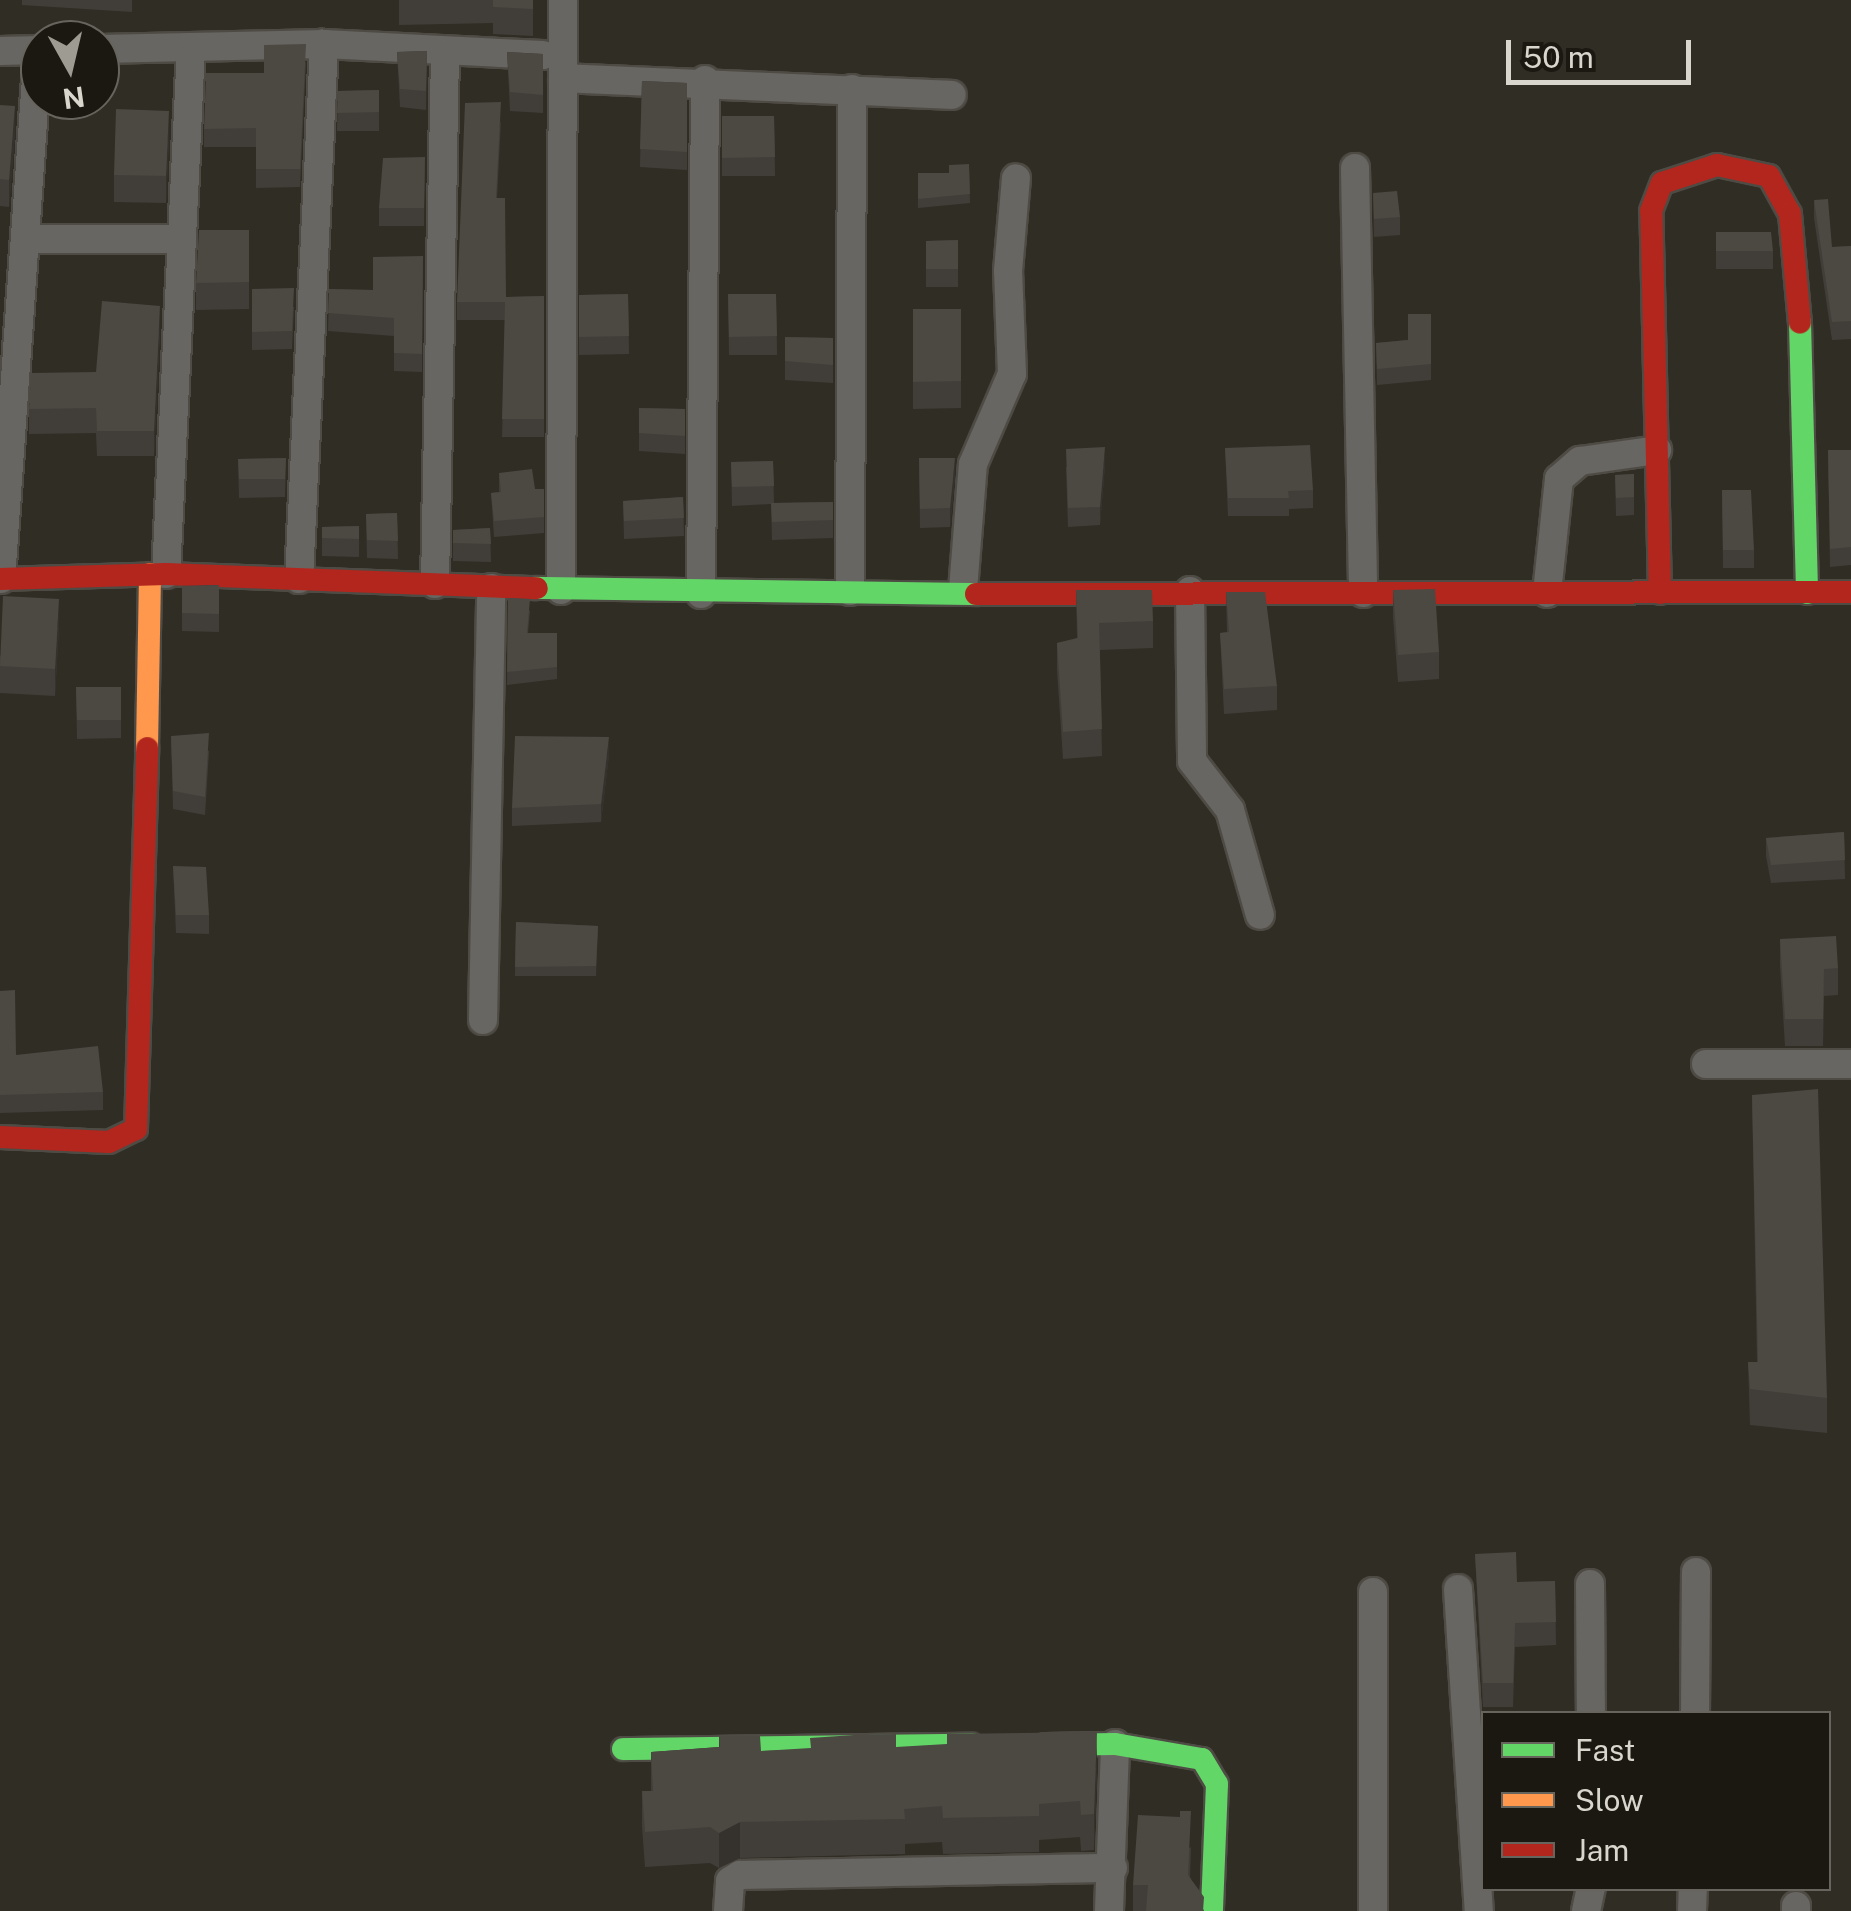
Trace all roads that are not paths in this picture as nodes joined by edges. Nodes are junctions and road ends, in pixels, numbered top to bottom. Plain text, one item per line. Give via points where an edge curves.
1 (563, 0) edge
2 (324, 44) junction
3 (191, 48) junction
4 (120, 49) edge
5 (444, 54) junction
6 (562, 66) junction
7 (705, 80) junction
8 (852, 89) junction
9 (952, 95) dead end
10 (35, 120) edge
11 (1354, 168) dead end
12 (1016, 178) dead end
13 (29, 238) junction
14 (181, 240) junction
15 (1657, 450) junction
16 (158, 574) junction
17 (0, 579) edge
18 (299, 579) junction
19 (436, 584) junction
20 (491, 588) junction
21 (561, 590) junction
22 (963, 590) junction
23 (1190, 591) junction
24 (850, 592) junction
25 (1363, 592) junction
26 (1660, 592) junction
27 (1807, 592) junction
28 (1851, 592) edge
29 (1548, 593) junction
30 (700, 594) junction
31 (1260, 914) dead end
32 (484, 1020) dead end
33 (1706, 1064) dead end
34 (1851, 1064) edge
35 (0, 1137) edge
36 (1696, 1572) dead end
37 (1590, 1584) dead end
38 (1458, 1590) dead end
39 (1372, 1592) dead end
40 (1591, 1711) edge
41 (1694, 1711) edge
42 (1115, 1744) junction
43 (623, 1748) dead end
44 (1113, 1868) junction
45 (728, 1911) edge
46 (1109, 1911) edge
47 (1212, 1911) edge
48 (1373, 1911) edge
49 (1479, 1911) edge

1 - 6 street
2 - 3 street
2 - 5 street
2 - 18 street
3 - 4 street
3 - 14 street
5 - 6 street
5 - 19 street
6 - 7 street
6 - 21 street
7 - 8 street
7 - 30 street
8 - 9 street
8 - 24 street
10 - 13 street
11 - 25 street
12 - 22 street via 1008,271 1012,374 973,464
13 - 14 street
13 - 17 street via 7,432
14 - 16 street
15 - 26 street
15 - 27 street via 1654,196 1662,183 1692,168 1759,170 1786,199 1799,282
15 - 29 street via 1580,461 1559,480
16 - 17 street
16 - 18 street
16 - 35 street via 142,1112 136,1129 110,1142
18 - 19 street
19 - 20 street
20 - 21 street
20 - 32 street
21 - 30 street
22 - 23 street
22 - 24 street
23 - 25 street
23 - 31 street via 1192,761 1230,810
24 - 30 street
25 - 29 street
26 - 27 street
26 - 29 street
27 - 28 street
33 - 34 street
36 - 41 street
37 - 40 street
38 - 49 street
39 - 48 street
42 - 43 street
42 - 44 street
42 - 47 street via 1189,1752 1212,1770
44 - 45 street via 740,1875 730,1880
44 - 46 street

